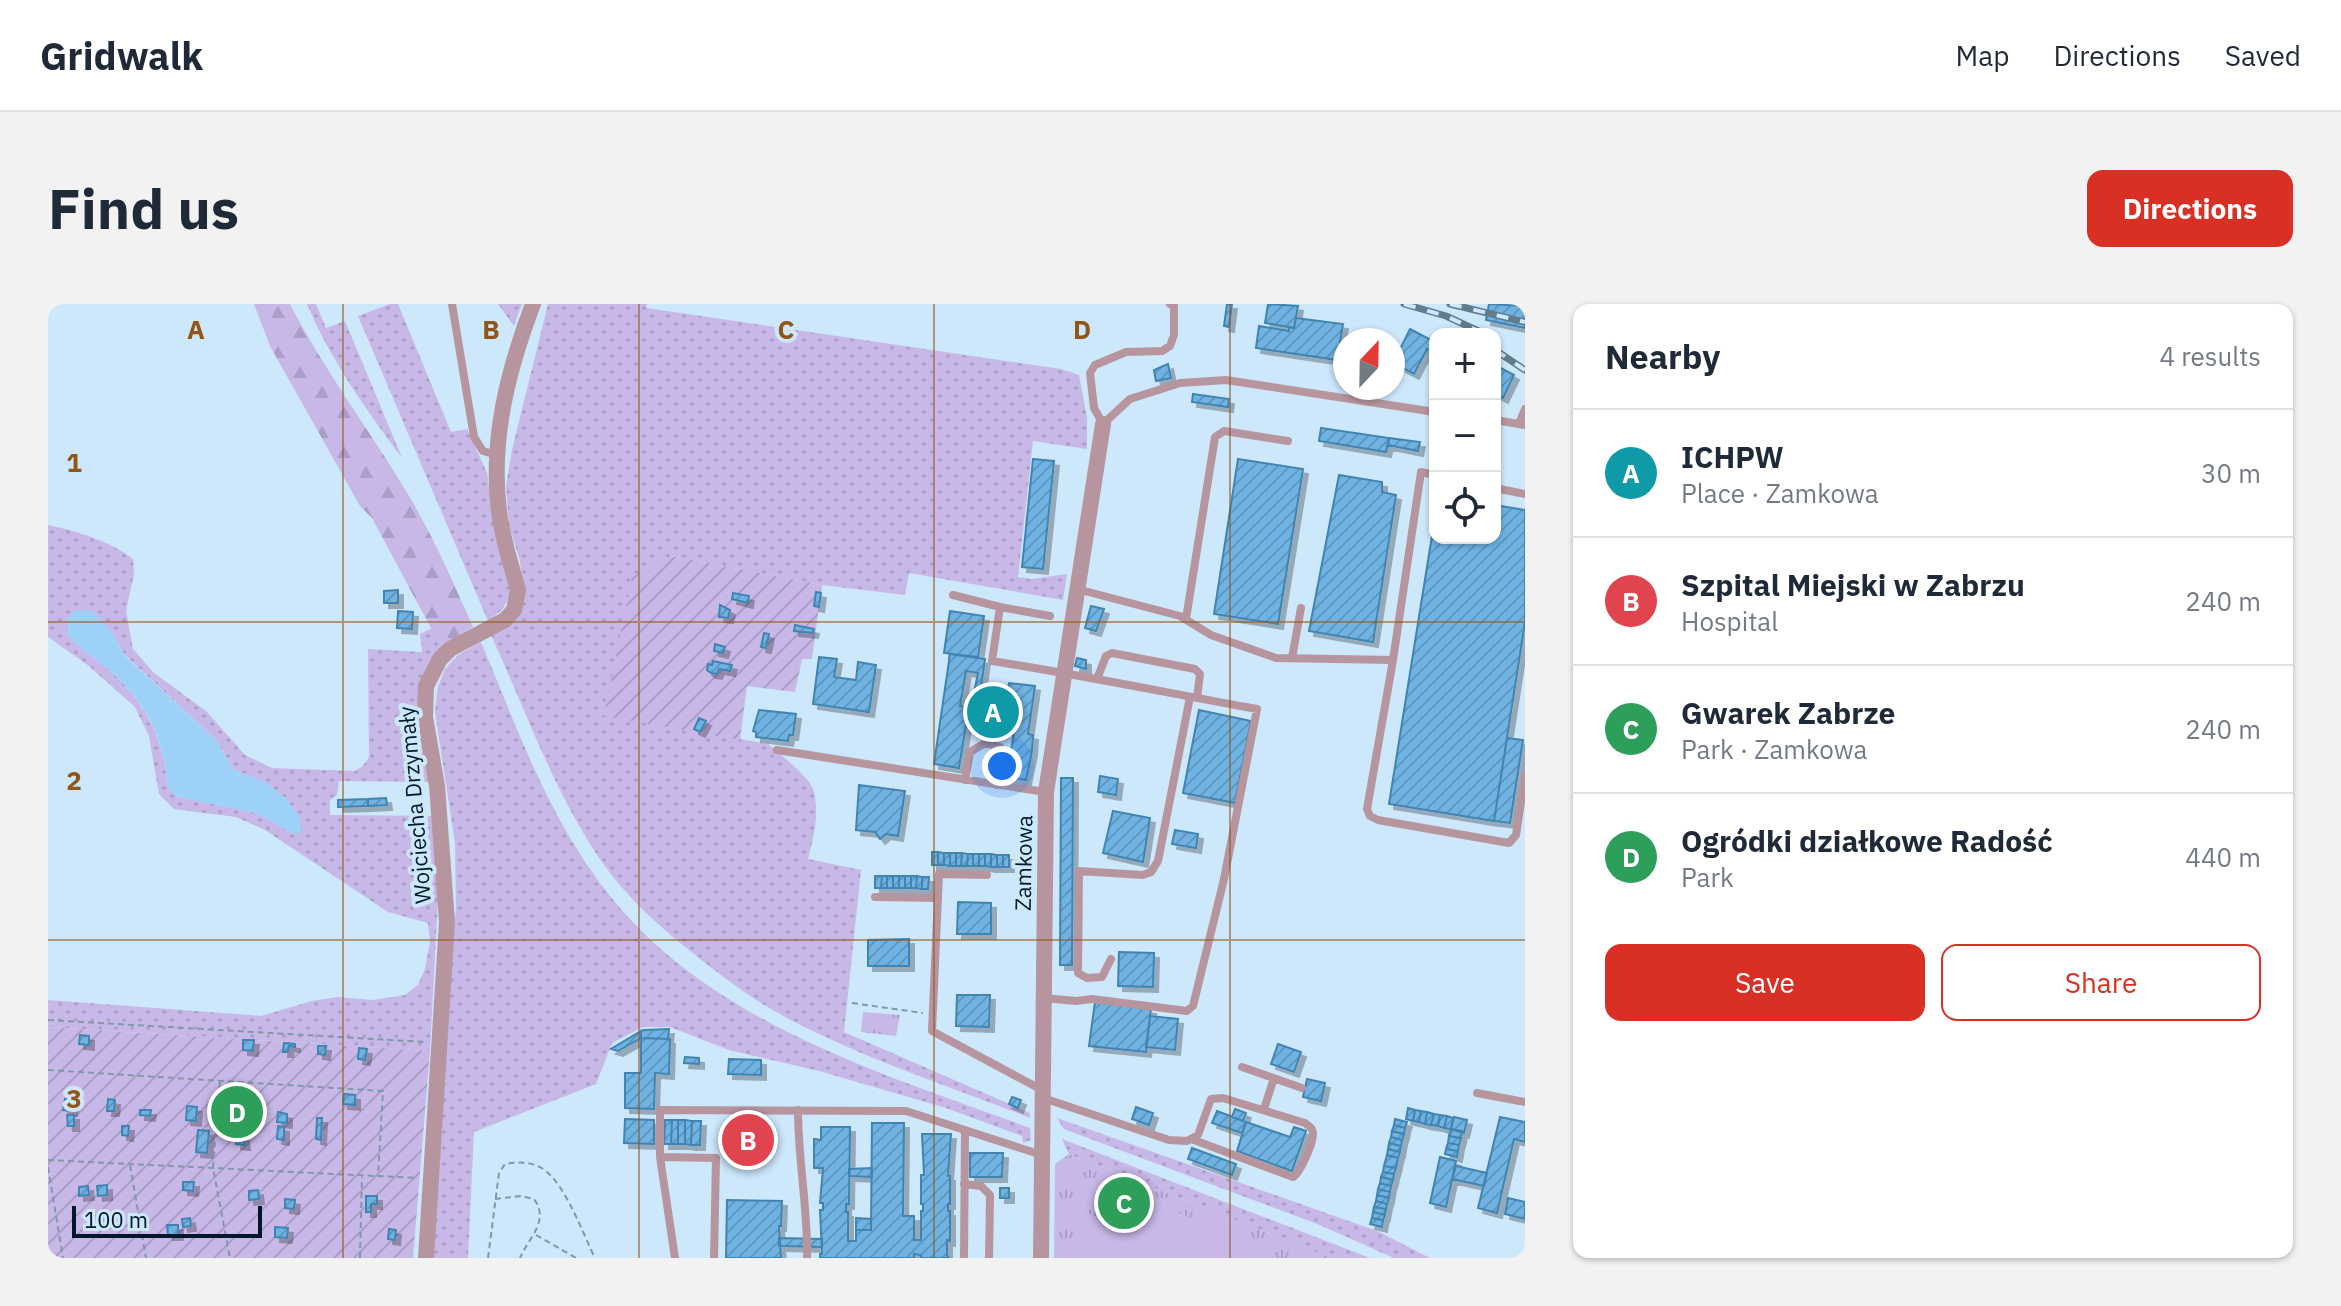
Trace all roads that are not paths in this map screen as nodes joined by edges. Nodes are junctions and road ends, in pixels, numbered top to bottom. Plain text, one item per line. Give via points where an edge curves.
1 (450, 304) edge
2 (533, 304) edge
3 (1170, 304) edge
4 (1525, 409) edge
5 (1429, 411) edge
6 (1501, 421) edge
7 (1103, 424) junction
8 (1522, 424) edge
9 (1288, 441) dead end
10 (497, 455) junction
11 (1429, 474) edge
12 (1501, 489) edge
13 (1525, 494) edge
14 (1076, 589) junction
15 (953, 595) dead end
16 (1000, 607) junction
17 (1301, 608) dead end
18 (1050, 616) dead end
19 (1186, 619) junction
20 (1292, 658) junction
21 (1393, 660) junction
22 (1063, 672) junction
23 (1097, 679) junction
24 (1194, 698) junction
25 (777, 750) dead end
26 (1525, 776) edge
27 (965, 780) junction
28 (997, 785) junction
29 (1046, 792) junction
30 (987, 875) dead end
31 (875, 897) dead end
32 (938, 898) junction
33 (1111, 959) dead end
34 (1044, 998) junction
35 (1242, 1067) dead end
36 (1274, 1078) junction
37 (1302, 1088) dead end
38 (1477, 1093) dead end
39 (1043, 1094) junction
40 (1525, 1102) edge
41 (1264, 1109) junction
42 (798, 1110) junction
43 (965, 1131) junction
44 (1194, 1140) junction
45 (1042, 1155) junction
46 (660, 1157) junction
47 (964, 1184) junction
48 (426, 1258) edge
49 (675, 1258) edge
50 (714, 1258) edge
51 (807, 1258) edge
52 (964, 1258) edge
53 (989, 1258) edge
54 (1041, 1258) edge

1 - 10 lane via 474,437 483,451
2 - 10 street, Wojciecha Drzymały via 512,366
3 - 7 lane via 1170,346 1126,352 1095,365 1090,373 1094,408
4 - 8 lane
5 - 7 lane via 1226,380 1180,383 1130,399
6 - 8 lane
7 - 14 street, Zamkowa
9 - 19 lane via 1224,431 1215,437
10 - 48 street, Wojciecha Drzymały via 499,512 517,602 505,620 440,659 431,672 425,702 447,922
11 - 21 lane via 1421,472
12 - 13 lane
14 - 19 lane
14 - 22 street, Zamkowa
15 - 16 lane
16 - 18 lane
16 - 22 lane via 992,661
17 - 20 lane
19 - 20 lane via 1211,635 1276,658
20 - 21 lane
21 - 26 lane via 1370,816 1509,843 1516,835
22 - 23 lane
22 - 29 street, Zamkowa
23 - 24 lane
23 - 24 lane via 1112,653 1195,669 1200,674
24 - 33 lane via 1158,861 1151,872 1079,871 1078,973 1102,977
24 - 34 lane via 1257,709 1193,1006 1187,1011
25 - 27 lane
27 - 28 lane
27 - 28 lane via 970,752 985,743 1002,752
28 - 29 lane
29 - 34 street, Zamkowa
30 - 32 lane via 939,874
31 - 32 lane
32 - 39 lane via 932,1031
34 - 39 street, Zamkowa
35 - 36 lane
36 - 37 lane
36 - 41 lane
38 - 40 lane
39 - 44 lane via 1169,1140
39 - 45 street, Zamkowa
41 - 44 lane via 1211,1099
41 - 44 lane via 1312,1130 1297,1176
42 - 43 lane via 906,1111
42 - 46 lane via 660,1110
42 - 51 lane
43 - 45 lane
43 - 47 lane
45 - 54 street, Zamkowa
46 - 49 lane
46 - 50 lane via 716,1158
47 - 52 lane
47 - 53 lane via 981,1186 990,1195

